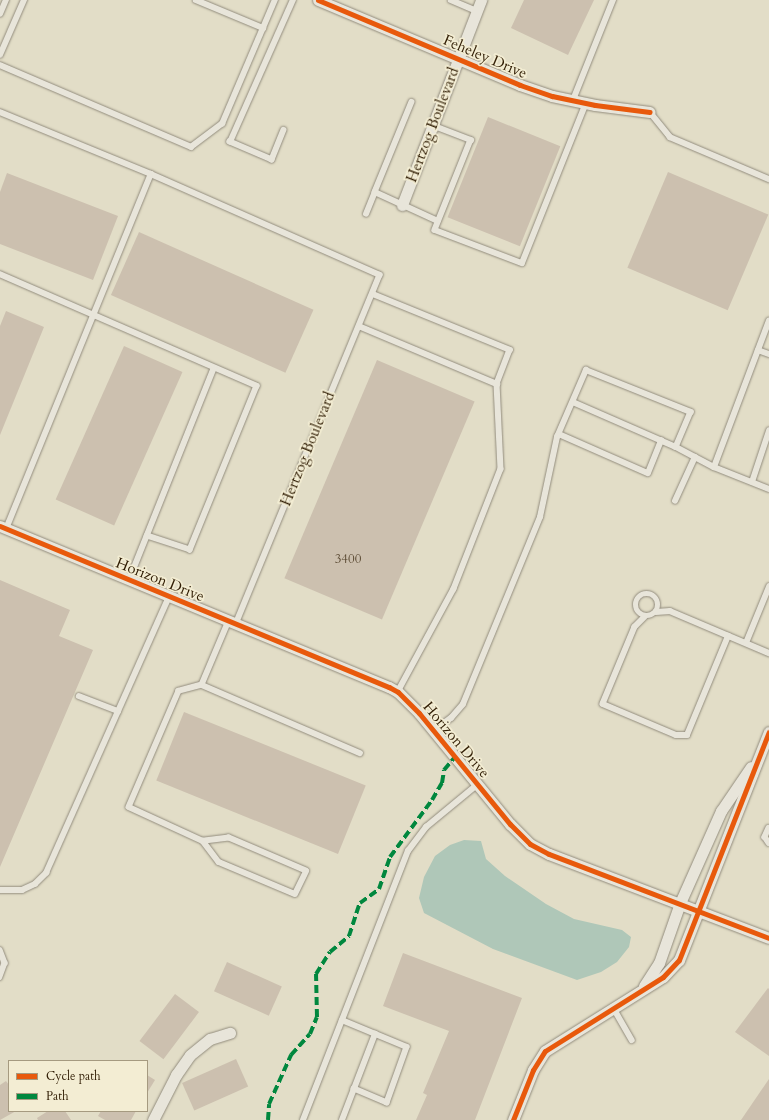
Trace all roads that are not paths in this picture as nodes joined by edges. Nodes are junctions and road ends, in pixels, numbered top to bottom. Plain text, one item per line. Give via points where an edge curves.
1 (6, 0) edge
2 (24, 0) edge
3 (196, 0) edge
4 (275, 0) edge
5 (293, 0) edge
6 (318, 0) edge
7 (451, 0) edge
8 (481, 0) edge
9 (613, 0) edge
10 (477, 11) junction
11 (0, 14) edge
12 (263, 28) junction
13 (0, 54) edge
14 (458, 59) junction
15 (0, 65) edge
16 (573, 100) junction
17 (412, 102) dead end
18 (586, 103) junction
19 (650, 112) joint
20 (0, 113) edge
21 (432, 125) junction
22 (284, 130) dead end
23 (151, 174) junction
24 (769, 179) edge
25 (375, 192) junction
26 (402, 205) junction
27 (366, 214) dead end
28 (438, 221) junction
29 (0, 274) edge
30 (373, 294) junction
31 (93, 315) junction
32 (769, 321) edge
33 (359, 326) junction
34 (758, 350) junction
35 (769, 354) edge
36 (214, 368) junction
37 (497, 384) junction
38 (573, 402) junction
39 (769, 431) edge
40 (559, 434) junction
41 (661, 441) junction
42 (676, 447) junction
43 (695, 457) junction
44 (714, 467) junction
45 (752, 482) junction
46 (769, 489) edge
47 (675, 502) dead end
48 (3, 528) edge
49 (147, 536) junction
50 (129, 581) junction
51 (769, 587) edge
52 (169, 597) junction
53 (656, 612) junction
54 (645, 617) junction
55 (233, 623) junction
56 (728, 636) junction
57 (746, 643) junction
58 (769, 653) edge
59 (202, 685) junction
60 (398, 692) junction
61 (79, 696) dead end
62 (118, 711) junction
63 (433, 731) junction
64 (769, 732) edge
65 (761, 752) junction
66 (360, 753) dead end
67 (477, 785) junction
68 (769, 828) edge
69 (203, 841) junction
70 (769, 843) edge
71 (0, 890) edge
72 (680, 903) junction
73 (700, 910) junction
74 (769, 938) edge
75 (0, 950) edge
76 (0, 977) edge
77 (642, 988) junction
78 (612, 1007) junction
79 (342, 1020) junction
80 (230, 1033) dead end
81 (375, 1034) junction
82 (632, 1040) dead end
83 (354, 1089) junction
84 (154, 1120) edge
85 (303, 1120) edge
86 (342, 1120) edge
87 (513, 1120) edge

1 - 11 lane
2 - 13 lane
3 - 12 lane
4 - 12 lane
5 - 22 lane via 230,142 272,160
6 - 14 street, Feheley Drive
7 - 10 lane
8 - 10 street, Hertzog Boulevard
9 - 16 lane
10 - 14 street, Hertzog Boulevard
12 - 15 lane via 222,124 191,147
14 - 16 street, Feheley Drive via 520,85
14 - 21 street, Hertzog Boulevard
16 - 18 street, Feheley Drive
17 - 25 lane
18 - 19 street, Feheley Drive
18 - 28 lane via 522,263 435,230
19 - 24 lane via 670,137
20 - 23 lane
21 - 26 street, Hertzog Boulevard
21 - 28 lane via 471,140
23 - 30 lane, Hertzog Boulevard via 380,275
23 - 31 lane
25 - 26 lane
25 - 27 lane
26 - 28 lane
29 - 31 lane
30 - 33 lane, Hertzog Boulevard
30 - 37 lane via 510,350
31 - 36 lane
31 - 48 lane
32 - 34 lane
33 - 37 lane
33 - 55 lane, Hertzog Boulevard
34 - 35 lane
34 - 44 lane
36 - 49 lane
36 - 49 lane via 257,386 190,550
37 - 60 lane via 501,469 454,589
38 - 40 lane
38 - 41 lane
38 - 42 lane via 586,370 691,412
39 - 45 lane
40 - 41 lane via 648,473
40 - 63 lane via 540,517 463,704 456,713
41 - 42 lane
42 - 43 lane
43 - 44 lane
43 - 47 lane
44 - 45 lane
45 - 46 lane
48 - 50 street, Horizon Drive
49 - 50 lane
50 - 52 street, Horizon Drive
51 - 57 lane
52 - 55 street, Horizon Drive
52 - 62 lane
53 - 54 lane
53 - 54 lane via 659,605 656,597 644,594 637,599 636,606 639,614
53 - 56 lane via 670,611
54 - 56 lane via 635,627 603,704 676,735 687,735
55 - 59 lane, Hertzog Boulevard
55 - 60 street, Horizon Drive
56 - 57 lane
57 - 58 lane
59 - 66 lane
59 - 69 lane via 179,691 129,807
60 - 63 street, Horizon Drive
61 - 62 lane
62 - 71 lane via 46,873 35,884 22,890
63 - 67 street, Horizon Drive
64 - 65 street
65 - 72 street via 721,811
65 - 73 street
67 - 72 street, Horizon Drive via 520,835 540,850
67 - 79 lane via 426,827 408,851
68 - 70 lane via 765,837
69 - 69 lane via 219,862 295,894 306,871 229,838
72 - 73 street, Horizon Drive
72 - 77 street via 659,963
73 - 74 street, Horizon Drive
73 - 77 street via 679,960 663,977
75 - 76 lane via 5,963
77 - 78 street
78 - 82 lane
78 - 87 street via 545,1051 533,1070
79 - 81 lane
79 - 85 lane
80 - 84 street via 210,1039 190,1055 176,1075
81 - 83 lane
81 - 83 lane via 407,1047 387,1103
83 - 86 lane

